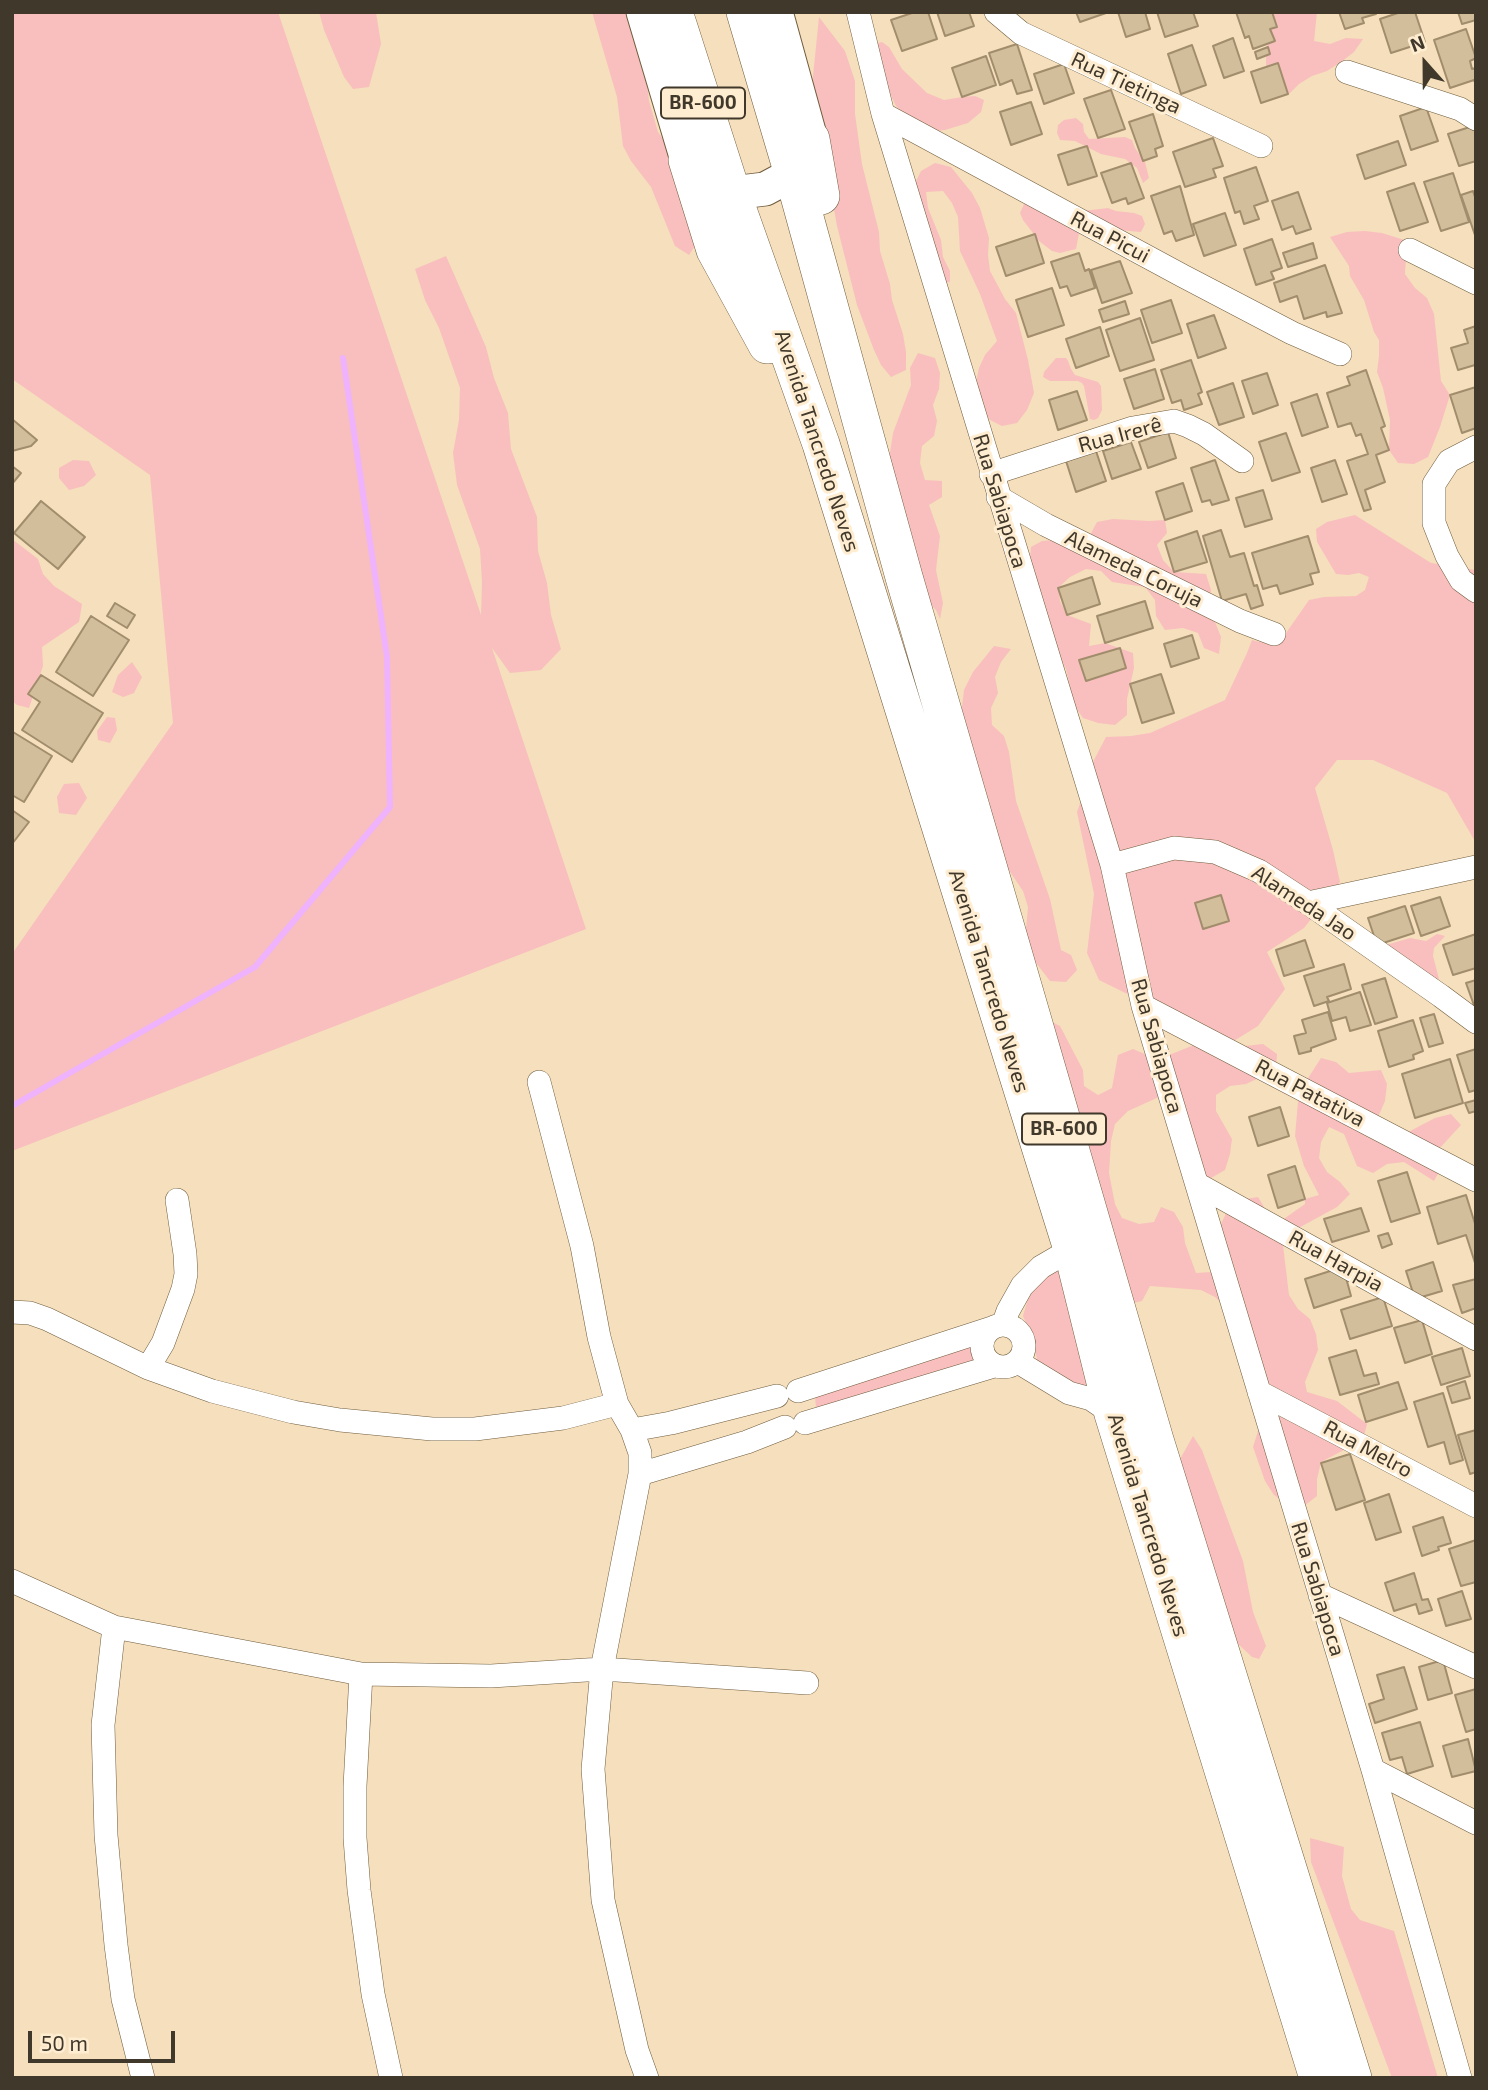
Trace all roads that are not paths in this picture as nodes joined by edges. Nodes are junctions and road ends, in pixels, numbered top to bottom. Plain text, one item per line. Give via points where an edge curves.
1 (643, 12) edge
2 (674, 12) edge
3 (858, 12) edge
4 (996, 12) edge
5 (771, 14) edge
6 (1347, 72) dead end
7 (883, 114) junction
8 (1476, 119) edge
9 (811, 139) junction
10 (1261, 146) dead end
11 (687, 160) junction
12 (793, 174) junction
13 (732, 193) junction
14 (1410, 250) dead end
15 (1476, 283) edge
16 (1340, 354) dead end
17 (864, 427) junction
18 (821, 444) junction
19 (1476, 447) edge
20 (1242, 461) dead end
21 (991, 474) junction
22 (998, 497) junction
23 (1476, 592) edge
24 (1274, 634) dead end
25 (1112, 865) junction
26 (1476, 867) edge
27 (1308, 903) junction
28 (1143, 1006) junction
29 (1476, 1022) edge
30 (539, 1082) dead end
31 (1476, 1180) edge
32 (1197, 1184) junction
33 (177, 1200) dead end
34 (1072, 1249) junction
35 (12, 1312) edge
36 (998, 1326) junction
37 (1476, 1339) edge
38 (1018, 1362) junction
39 (994, 1366) junction
40 (148, 1368) junction
41 (1259, 1392) junction
42 (787, 1394) junction
43 (617, 1404) junction
44 (1113, 1414) junction
45 (795, 1425) junction
46 (632, 1430) junction
47 (640, 1474) junction
48 (1476, 1506) edge
49 (12, 1581) edge
50 (1320, 1595) junction
51 (114, 1627) junction
52 (1476, 1667) edge
53 (602, 1669) junction
54 (361, 1674) junction
55 (807, 1683) dead end
56 (1373, 1770) junction
57 (1476, 1823) edge
58 (142, 2078) edge
59 (391, 2078) edge
60 (647, 2078) edge
61 (1318, 2078) edge
62 (1353, 2078) edge
63 (1460, 2078) edge

1 - 11 main road
2 - 13 main road, Avenida Tancredo Neves / BR-600
3 - 7 street, Rua Sabiapoca
4 - 10 street, Rua Tietinga via 1021,33
5 - 9 main road
5 - 12 main road, Avenida Tancredo Neves / BR-600
6 - 8 street via 1460,109
7 - 16 street, Rua Picui via 1183,276
7 - 21 street, Rua Sabiapoca
9 - 12 main road
9 - 17 main road
11 - 13 main road
11 - 18 main road via 715,250
12 - 13 main road via 765,190
12 - 17 main road, Avenida Tancredo Neves / BR-600
13 - 18 main road, Avenida Tancredo Neves / BR-600
14 - 15 street
17 - 62 main road, Avenida Tancredo Neves / BR-600 via 1155,1440
18 - 34 main road, Avenida Tancredo Neves / BR-600
19 - 23 street via 1450,461 1434,484 1434,523 1461,580
20 - 21 street, Rua Irerê via 1204,434 1174,421 1133,428
21 - 22 street, Rua Sabiapoca
22 - 24 street, Alameda Coruja
22 - 25 street, Rua Sabiapoca
25 - 27 street, Alameda Jao via 1174,848 1215,852 1259,872
25 - 28 street, Rua Sabiapoca
26 - 27 street
27 - 29 street, Alameda Jao
28 - 31 street, Rua Patativa
28 - 32 street, Rua Sabiapoca
30 - 43 street
32 - 37 street, Rua Harpia
32 - 41 street, Rua Sabiapoca
33 - 40 street via 186,1274 163,1343
34 - 36 street via 1041,1267 1022,1286
34 - 44 main road, Avenida Tancredo Neves / BR-600
35 - 40 street via 30,1312 47,1319
36 - 38 street via 1017,1330 1024,1342
36 - 39 street via 982,1340
36 - 42 street
38 - 39 street
38 - 44 street
39 - 45 street
40 - 43 street via 293,1412 432,1429 515,1425
41 - 48 street, Rua Melro
41 - 50 street, Rua Sabiapoca
42 - 45 street via 772,1408 773,1414 775,1420
42 - 45 street via 803,1394 811,1405 811,1411
42 - 46 street
43 - 46 street
44 - 61 main road, Avenida Tancredo Neves / BR-600
45 - 47 street
46 - 47 street via 640,1453
47 - 53 street
49 - 51 street
50 - 52 street
50 - 56 street, Rua Sabiapoca
51 - 54 street
51 - 58 street via 103,1726 106,1835 123,1999
53 - 54 street via 491,1676
53 - 55 street
53 - 60 street via 593,1769 603,1900
54 - 59 street via 355,1838 373,1994
56 - 57 street
56 - 63 street, Rua Sabiapoca

